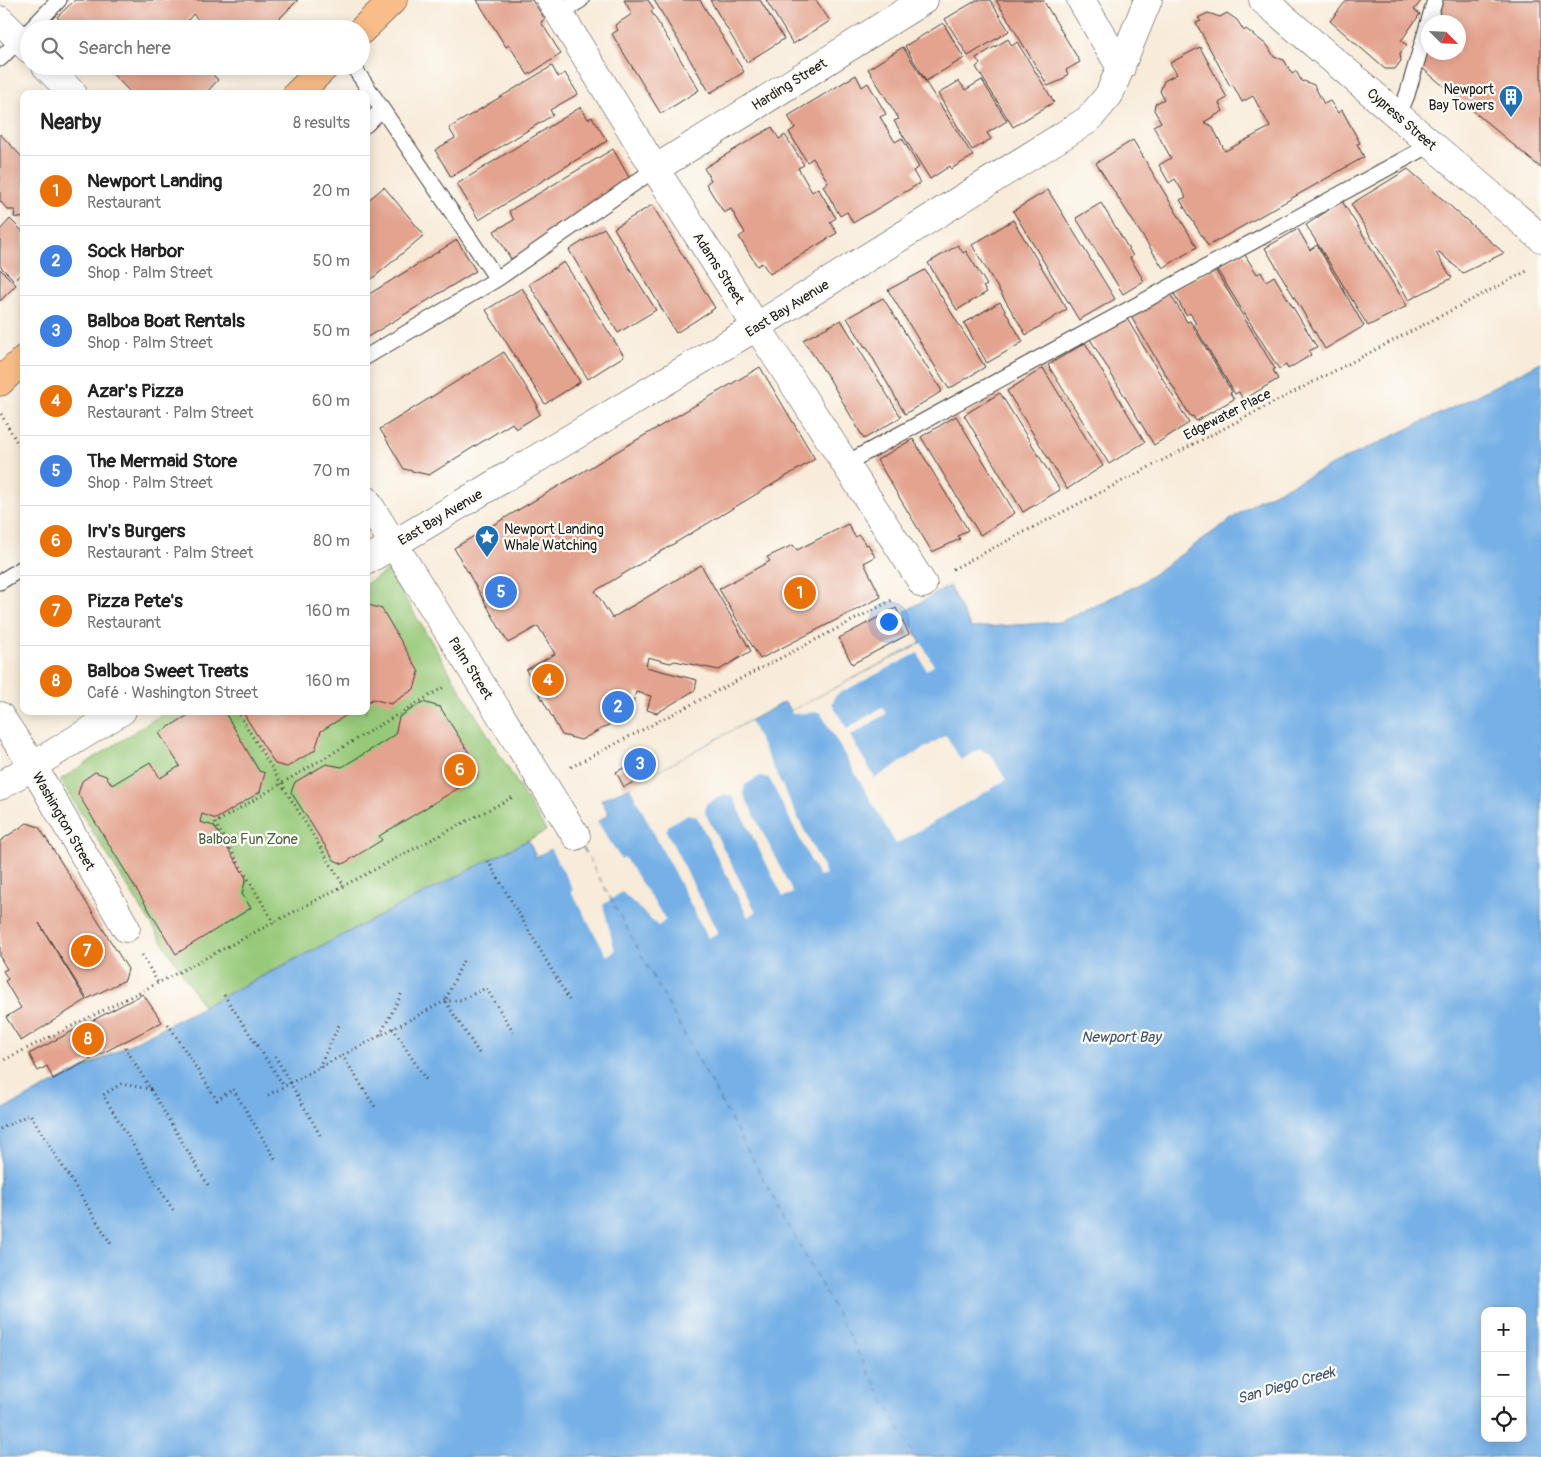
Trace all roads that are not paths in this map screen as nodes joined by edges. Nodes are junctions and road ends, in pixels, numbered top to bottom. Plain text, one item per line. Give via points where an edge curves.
1 (59, 0) edge
2 (393, 0) edge
3 (581, 0) edge
4 (924, 0) edge
5 (1082, 0) edge
6 (1148, 0) edge
7 (1263, 0) edge
8 (1435, 0) edge
9 (555, 7) edge
10 (0, 20) edge
11 (42, 20) edge
12 (370, 22) edge
13 (20, 33) edge
14 (20, 43) edge
15 (0, 59) edge
16 (1121, 68) junction
17 (55, 75) edge
18 (317, 75) edge
19 (359, 75) edge
20 (69, 90) edge
21 (302, 90) edge
22 (369, 90) edge
23 (370, 91) edge
24 (382, 109) junction
25 (1399, 115) junction
26 (370, 121) edge
27 (1432, 144) junction
28 (655, 169) junction
29 (1541, 238) edge
30 (498, 279) junction
31 (756, 327) junction
32 (370, 355) edge
33 (20, 362) edge
34 (0, 382) edge
35 (846, 464) junction
36 (370, 506) edge
37 (394, 544) junction
38 (370, 559) edge
39 (20, 570) edge
40 (0, 582) edge
41 (924, 584) road end
42 (116, 715) edge
43 (0, 716) edge
44 (33, 766) junction
45 (0, 786) edge
46 (576, 836) dead end
47 (126, 928) dead end

1 - 11 lane
2 - 12 main road
3 - 9 lane
4 - 28 street, Harding Street
5 - 16 street
6 - 16 street, East Bay Avenue
7 - 25 street, Cypress Street
8 - 25 lane
9 - 28 street, Adams Street
10 - 13 street
14 - 15 lane
16 - 31 street, East Bay Avenue via 1109,95 1088,120
17 - 20 street
18 - 21 main road
19 - 22 lane
23 - 24 lane
24 - 26 lane
24 - 30 lane
25 - 27 street, Cypress Street
27 - 29 street, Cypress Street
27 - 35 lane
28 - 30 lane
28 - 31 street, Adams Street
30 - 32 lane
31 - 35 street, Adams Street
31 - 37 street, East Bay Avenue
33 - 34 main road
35 - 41 street, Adams Street
36 - 37 street, Palm Street
37 - 38 street, East Bay Avenue
37 - 46 street, Palm Street
39 - 40 lane
42 - 44 street
43 - 44 street, Washington Street
44 - 45 street
44 - 47 street, Washington Street

